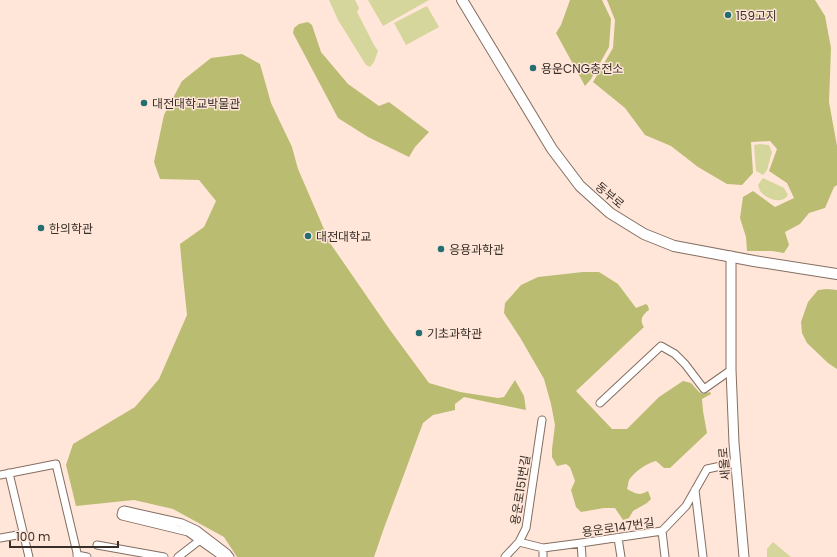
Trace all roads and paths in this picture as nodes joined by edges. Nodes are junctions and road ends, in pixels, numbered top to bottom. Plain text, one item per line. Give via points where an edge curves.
1 (462, 0) edge
2 (731, 256) junction
3 (837, 274) edge
4 (731, 370) junction
5 (600, 403) dead end
6 (542, 420) dead end
7 (735, 463) junction
8 (9, 473) junction
9 (0, 475) edge
10 (695, 489) junction
11 (662, 531) junction
12 (23, 534) junction
13 (0, 538) edge
14 (618, 538) junction
15 (200, 540) junction
16 (519, 542) junction
17 (581, 543) junction
18 (97, 545) dead end
19 (542, 548) junction
20 (77, 556) edge
21 (28, 557) edge
22 (87, 557) edge
23 (164, 557) edge
24 (178, 557) edge
25 (223, 557) edge
26 (230, 557) edge
27 (505, 557) edge
28 (543, 557) edge
29 (582, 557) edge
30 (621, 557) edge
31 (665, 557) edge
32 (703, 557) edge
33 (744, 557) edge

1 - 2 main road, 동부로 via 552,149 580,186 610,213 644,234 674,246
2 - 3 main road, 동부로
2 - 4 street, 새울로
4 - 5 street via 704,389 685,364 661,346
4 - 7 street, 새울로
6 - 16 street, 용운로151번길 via 526,528
7 - 10 street, 용운로147번길 via 707,469
7 - 33 street, 새울로
8 - 9 street
8 - 12 street
8 - 20 street via 56,464
10 - 11 street, 용운로147번길 via 686,506
10 - 32 street
11 - 14 street, 용운로147번길
11 - 31 street
12 - 13 street
12 - 21 street
14 - 17 street, 용운로147번길
14 - 30 street
15 - 24 street
15 - 25 street
15 - 26 street via 188,532 122,516 122,511 182,522 197,530
16 - 19 street, 용운로147번길
16 - 27 street, 용운로151번길
17 - 19 street, 용운로147번길
17 - 29 street
18 - 23 street
19 - 28 street
20 - 22 street

